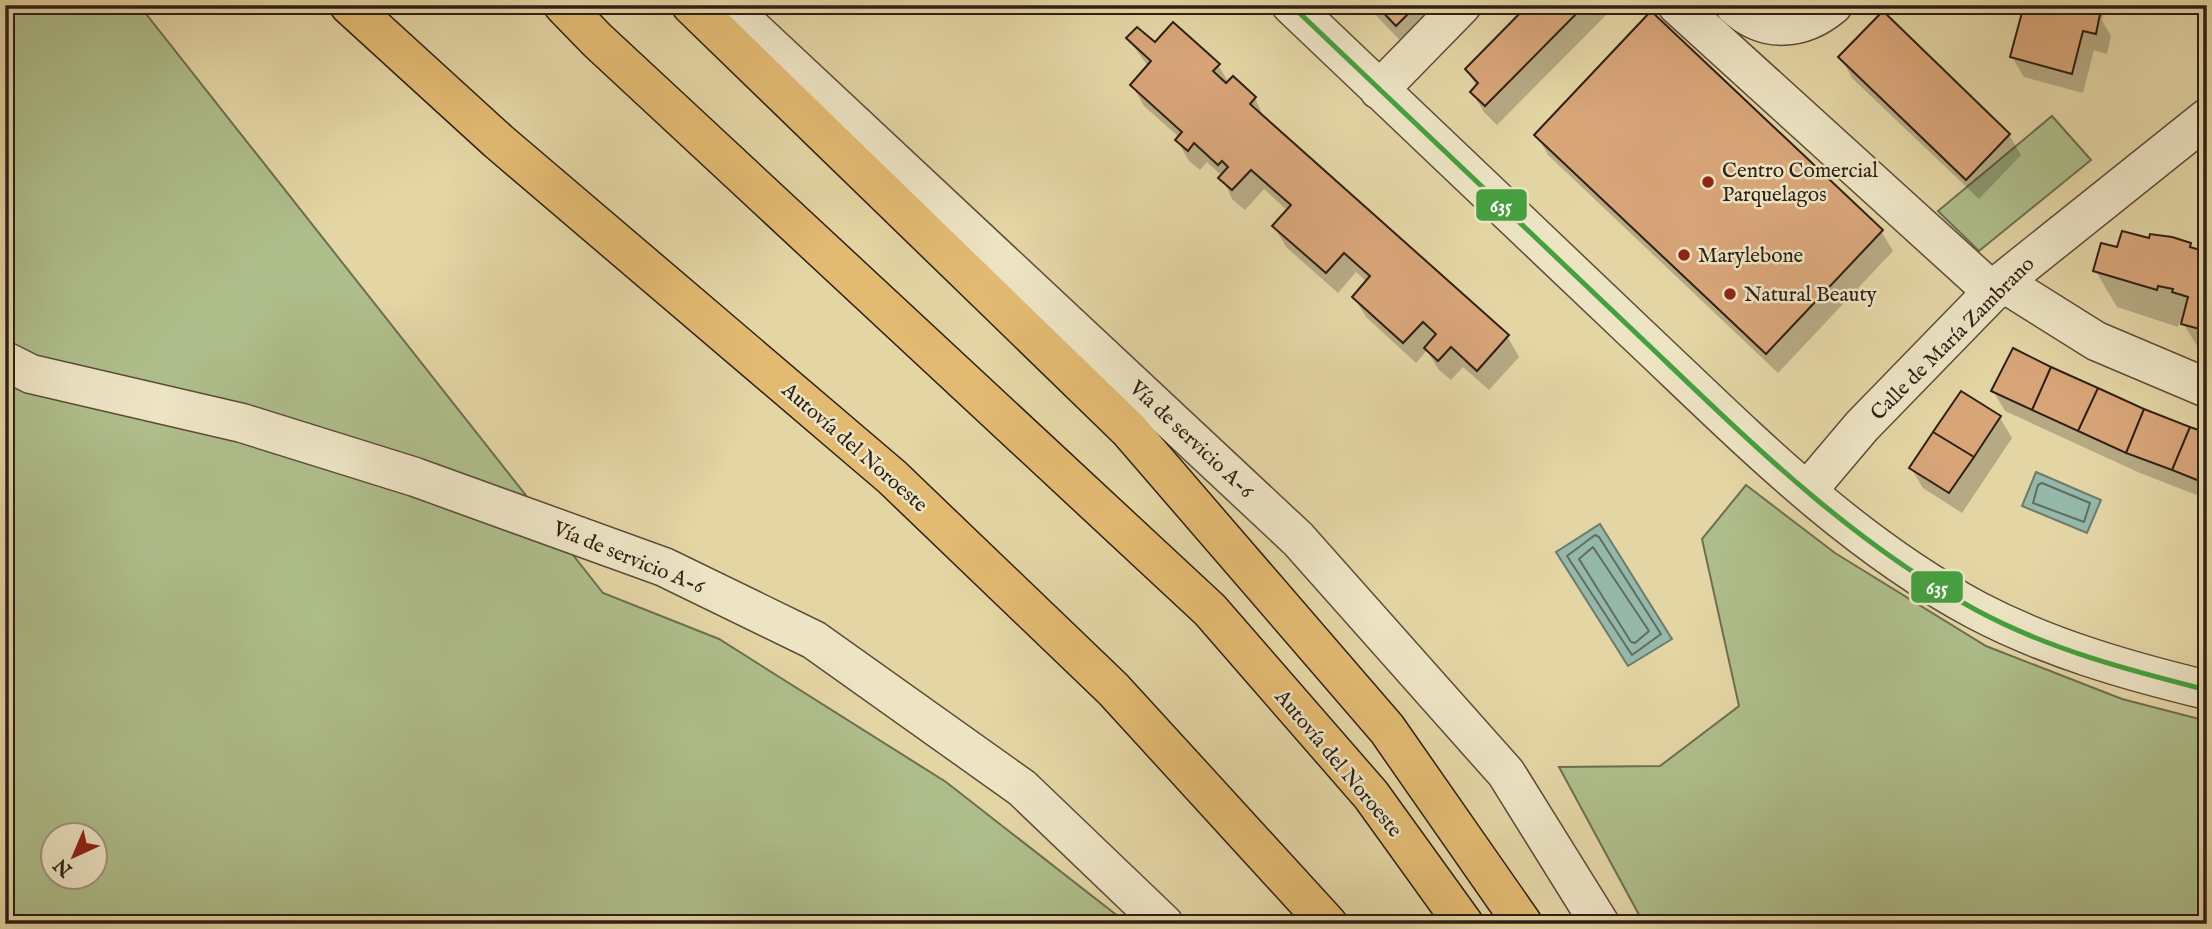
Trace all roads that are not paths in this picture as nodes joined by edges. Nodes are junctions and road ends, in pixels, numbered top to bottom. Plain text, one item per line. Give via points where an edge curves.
1 (349, 5) edge
2 (563, 5) edge
3 (691, 5) edge
4 (727, 5) edge
5 (1291, 5) edge
6 (1462, 5) edge
7 (1677, 5) edge
8 (1734, 5) edge
9 (1833, 5) edge
10 (1379, 90) junction
11 (2201, 128) edge
12 (1998, 287) junction
13 (5, 361) edge
14 (2207, 388) edge
15 (1807, 491) junction
16 (2207, 690) edge
17 (1164, 924) edge
18 (1328, 924) edge
19 (1464, 924) edge
20 (1523, 924) edge
21 (1600, 924) edge

1 - 18 highway, Autovía del Noroeste via 498,141 892,477 1113,689
2 - 19 highway, Autovía del Noroeste via 1210,610 1371,795
3 - 20 highway via 1129,430 1387,729
4 - 21 street, Vía de servicio A-6 via 1298,539 1506,773
5 - 10 street
6 - 10 street
7 - 12 street
8 - 9 street via 1773,27 1806,23
10 - 15 street
11 - 12 street, Calle de María Zambrano
12 - 14 street via 2096,341
12 - 15 street, Calle de María Zambrano via 1863,426
13 - 17 street, Vía de servicio A-6 via 31,374 242,423 415,477 664,567 814,640 1011,780
15 - 16 street via 1887,557 1977,610 2067,650

